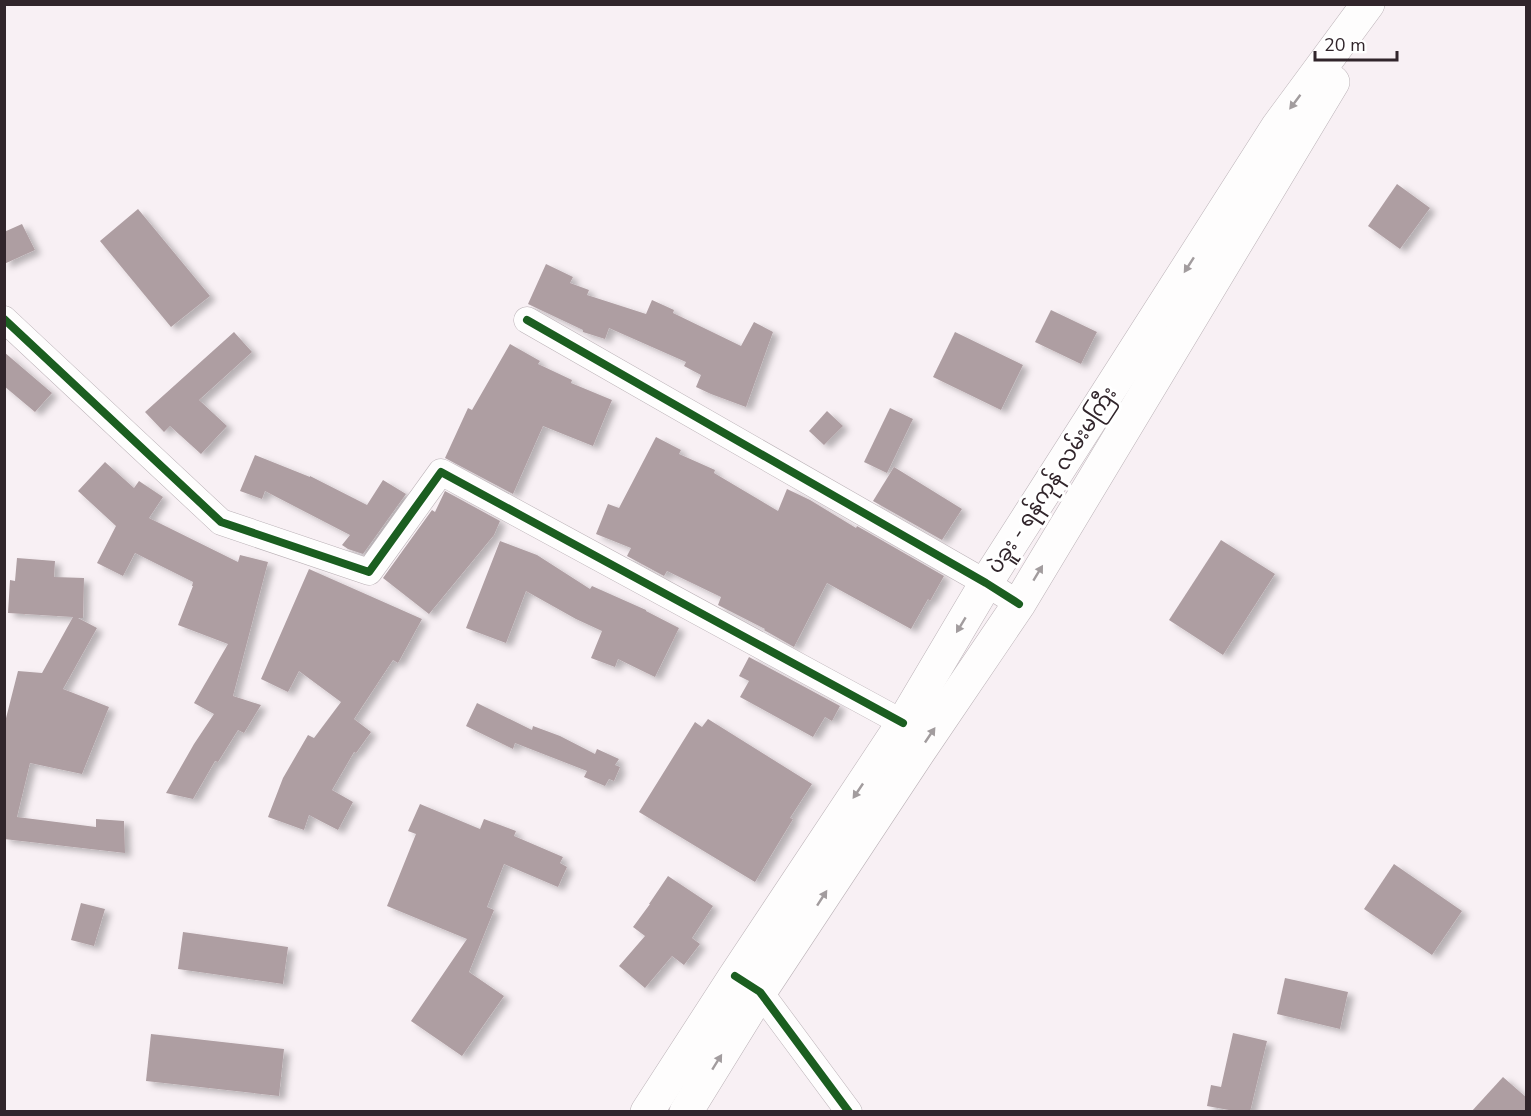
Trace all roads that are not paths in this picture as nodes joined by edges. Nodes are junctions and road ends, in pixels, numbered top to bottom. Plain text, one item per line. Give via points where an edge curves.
1 (1368, 4) edge
2 (1378, 4) edge
3 (4, 319) edge
4 (527, 320) dead end
5 (986, 583) junction
6 (1019, 604) junction
7 (903, 723) junction
8 (747, 984) junction
9 (647, 1112) edge
10 (686, 1112) edge
11 (849, 1112) edge

1 -> 5 highway, ပဲခူး - ရန်ကုန် လမ်းမကြီး via 1278,126
6 -> 2 highway, ပဲခူး - ရန်ကုန် လမ်းမကြီး
3 - 7 street via 221,522 369,572 441,472
4 - 5 street
5 - 6 street
5 -> 7 highway, ပဲခူး - ရန်ကုန် လမ်းမကြီး
8 -> 6 highway, ပဲခူး - ရန်ကုန် လမ်းမကြီး via 925,743
7 -> 8 highway, ပဲခူး - ရန်ကုန် လမ်းမကြီး
8 - 9 highway, ပဲခူး - ရန်ကုန် လမ်းမကြီး
10 -> 8 highway, ပဲခူး - ရန်ကုန် လမ်းမကြီး
8 - 11 street

